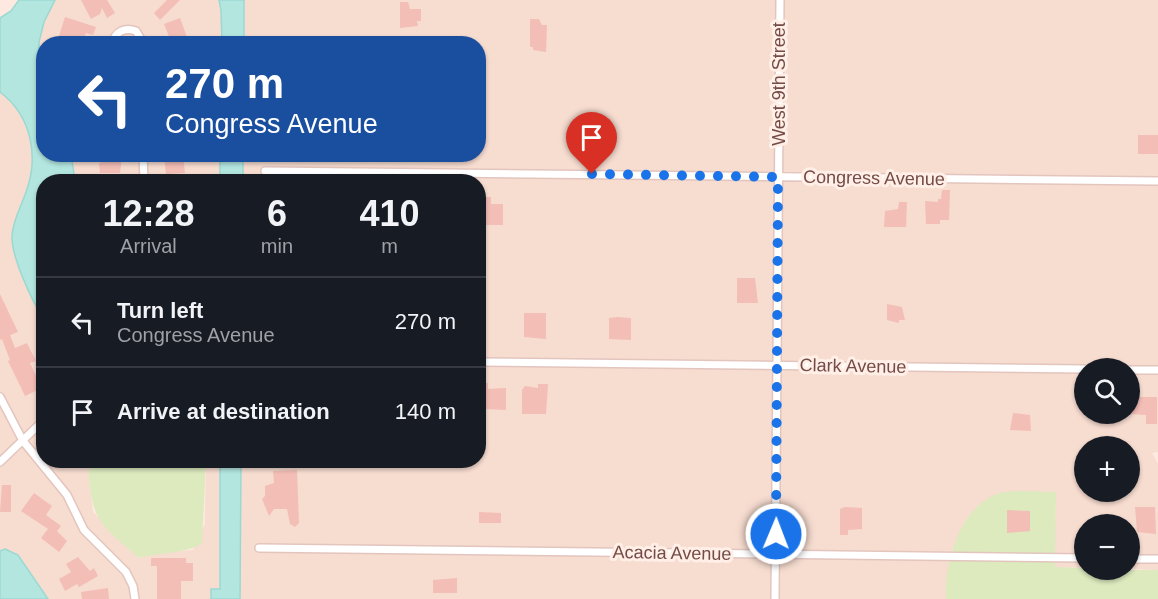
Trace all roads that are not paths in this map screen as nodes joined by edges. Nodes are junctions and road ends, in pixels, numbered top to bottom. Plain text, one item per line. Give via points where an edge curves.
1 (780, 0) edge
2 (116, 36) edge
3 (139, 36) edge
4 (265, 171) dead end
5 (778, 177) junction
6 (1158, 181) edge
7 (486, 362) edge
8 (777, 366) junction
9 (1074, 369) edge
10 (1140, 370) edge
11 (1158, 370) edge
12 (0, 397) edge
13 (36, 428) edge
14 (23, 441) junction
15 (36, 457) edge
16 (0, 462) edge
17 (45, 468) edge
18 (259, 548) dead end
19 (776, 554) junction
20 (1074, 558) edge
21 (1140, 559) edge
22 (1158, 559) edge
23 (135, 599) edge
24 (776, 599) edge

1 - 5 street, West 9th Street
2 - 3 street via 125,29 136,31
4 - 5 street, Congress Avenue
5 - 6 street, Congress Avenue
5 - 8 street, West 9th Street
7 - 8 street, Clark Avenue
8 - 9 street, Clark Avenue
8 - 19 street, West 9th Street
10 - 11 street
12 - 14 street
13 - 14 street
14 - 15 street
14 - 16 street
17 - 23 street via 67,495 92,540 126,572
18 - 19 street, Acacia Avenue
19 - 20 street, Acacia Avenue
19 - 24 street, West 9th Street
21 - 22 street

